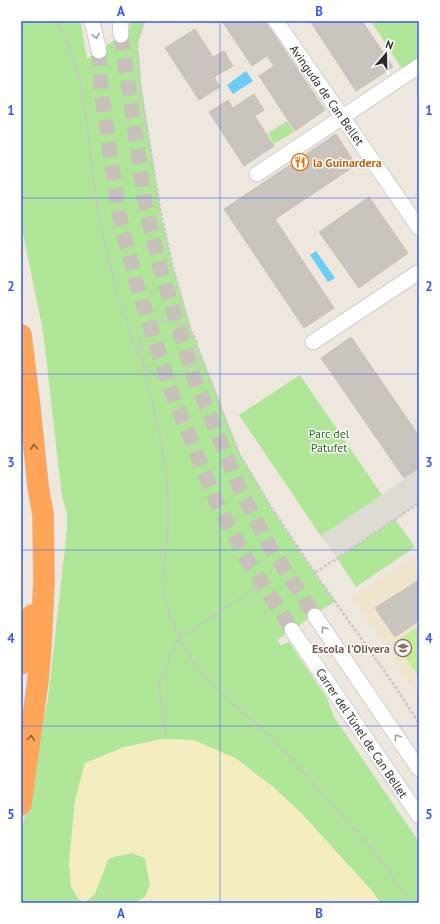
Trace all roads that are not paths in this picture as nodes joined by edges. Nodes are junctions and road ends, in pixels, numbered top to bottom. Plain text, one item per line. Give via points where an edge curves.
1 (92, 21) edge
2 (276, 21) edge
3 (99, 51) tunnel mouth
4 (419, 66) edge
5 (343, 118) junction
6 (256, 174) dead end
7 (419, 228) edge
8 (419, 272) edge
9 (21, 335) edge
10 (313, 342) dead end
11 (38, 486) junction
12 (315, 616) tunnel mouth
13 (292, 630) tunnel mouth
14 (24, 655) edge
15 (419, 769) edge
16 (21, 804) edge
17 (419, 816) edge

1 -> 3 street
2 - 5 street, Avinguda de Can Bellet
4 - 5 street
5 - 6 street
5 - 7 street, Avinguda de Can Bellet
8 - 10 street
11 -> 9 highway
11 - 14 highway via 31,618
16 -> 11 highway via 41,645 44,580 43,514
15 -> 12 street
13 - 17 street, Carrer del Túnel de Can Bellet

